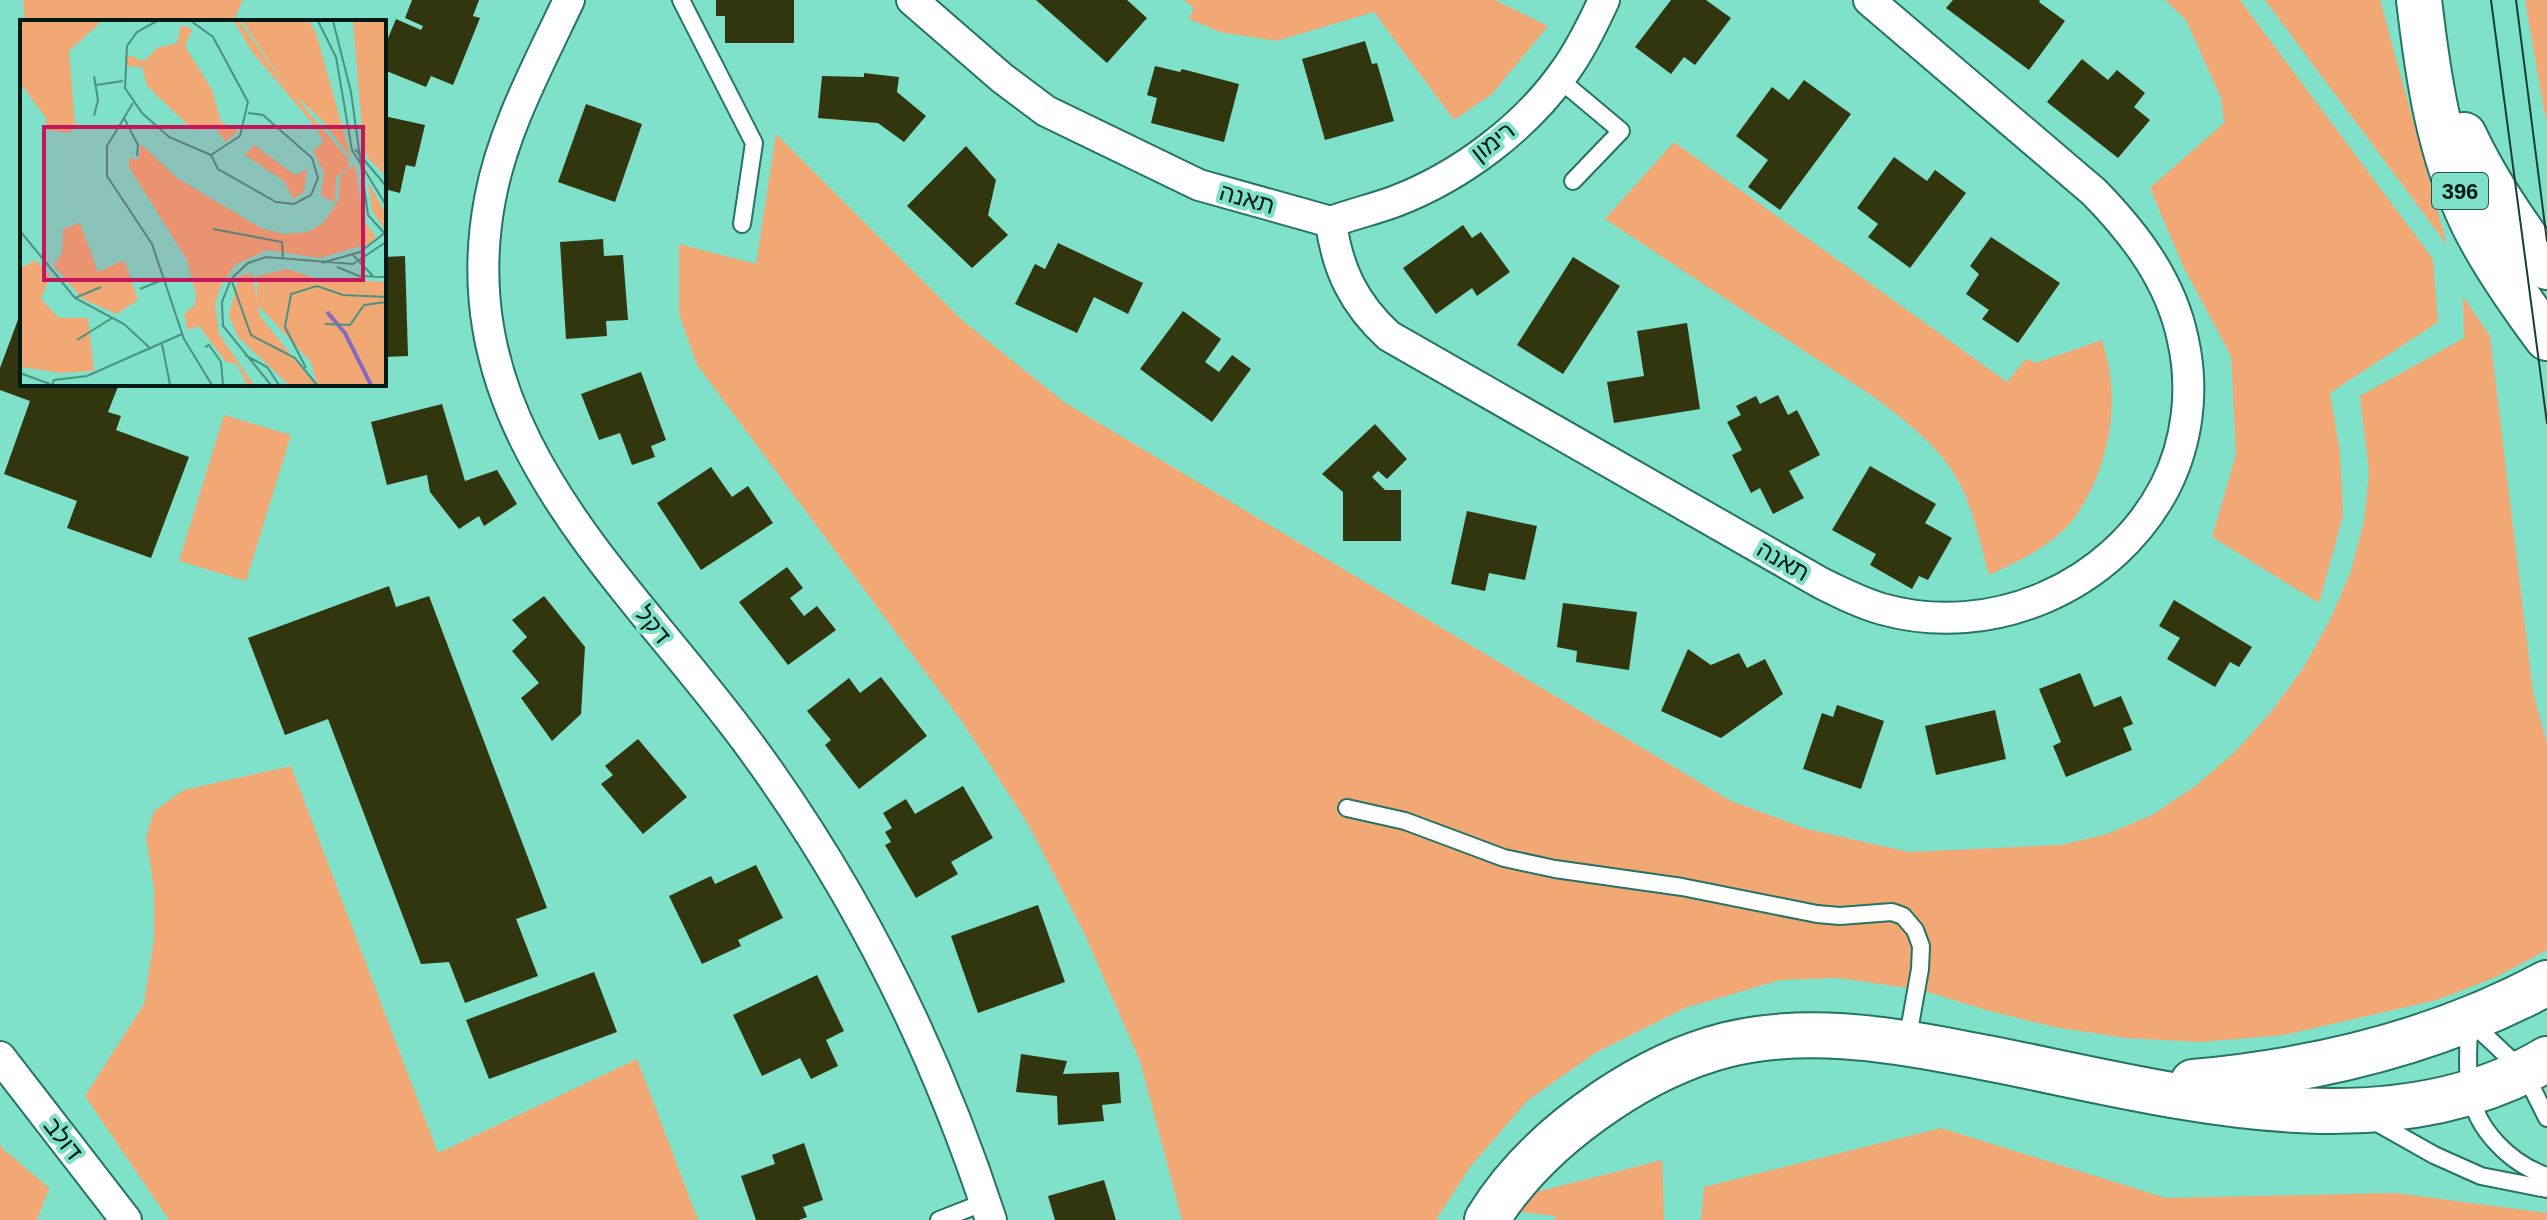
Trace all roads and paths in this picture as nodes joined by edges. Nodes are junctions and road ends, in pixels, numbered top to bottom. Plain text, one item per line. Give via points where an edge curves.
1 (569, 0) edge
2 (681, 0) edge
3 (912, 0) edge
4 (1604, 0) edge
5 (1869, 0) edge
6 (2420, 12) edge
7 (1559, 79) junction
8 (1573, 181) dead end
9 (1331, 222) junction
10 (742, 224) dead end
11 (2547, 267) edge
12 (2547, 338) edge
13 (1347, 808) dead end
14 (2547, 983) edge
15 (2469, 1020) junction
16 (1907, 1043) junction
17 (0, 1057) edge
18 (2535, 1065) edge
19 (2104, 1082) junction
20 (2470, 1092) junction
21 (2336, 1110) junction
22 (2547, 1118) edge
23 (2547, 1176) edge
24 (2547, 1189) edge
25 (988, 1211) edge
26 (1495, 1216) edge
27 (126, 1220) edge
28 (939, 1220) edge

1 - 25 street, דקל via 521,103 490,199 485,295 504,390 547,483 576,528 749,744 832,868 931,1062
2 - 10 lane via 754,143
3 - 9 street, תאנה via 1046,111 1199,185
4 - 7 street, רימון
5 - 9 street, תאנה via 2119,218 2160,276 2183,340 2188,406 2183,440 2155,506 2099,567 2031,604 1994,613 1921,616 1863,603 1821,583 1389,336 1348,286
6 - 11 main road, 396 via 2441,80 2482,173
6 - 12 main road, 396 via 2437,119 2457,184 2475,226
7 - 8 lane via 1621,131
7 - 9 street, רימון via 1493,145 1446,177
13 - 16 lane via 1555,869 1817,914 1903,916 1921,946
14 - 15 main road
15 - 18 lane
15 - 19 main road via 2287,1070 2192,1082
15 - 20 lane
16 - 19 main road
16 - 26 main road via 1824,1035 1775,1037 1727,1044 1680,1059 1585,1115 1535,1159
17 - 27 street, דולב
18 - 20 main road
18 - 22 lane
19 - 21 main road via 2224,1103
20 - 21 main road via 2423,1103
20 - 23 lane via 2498,1145
21 - 24 lane via 2377,1122 2481,1176
25 - 28 lane

